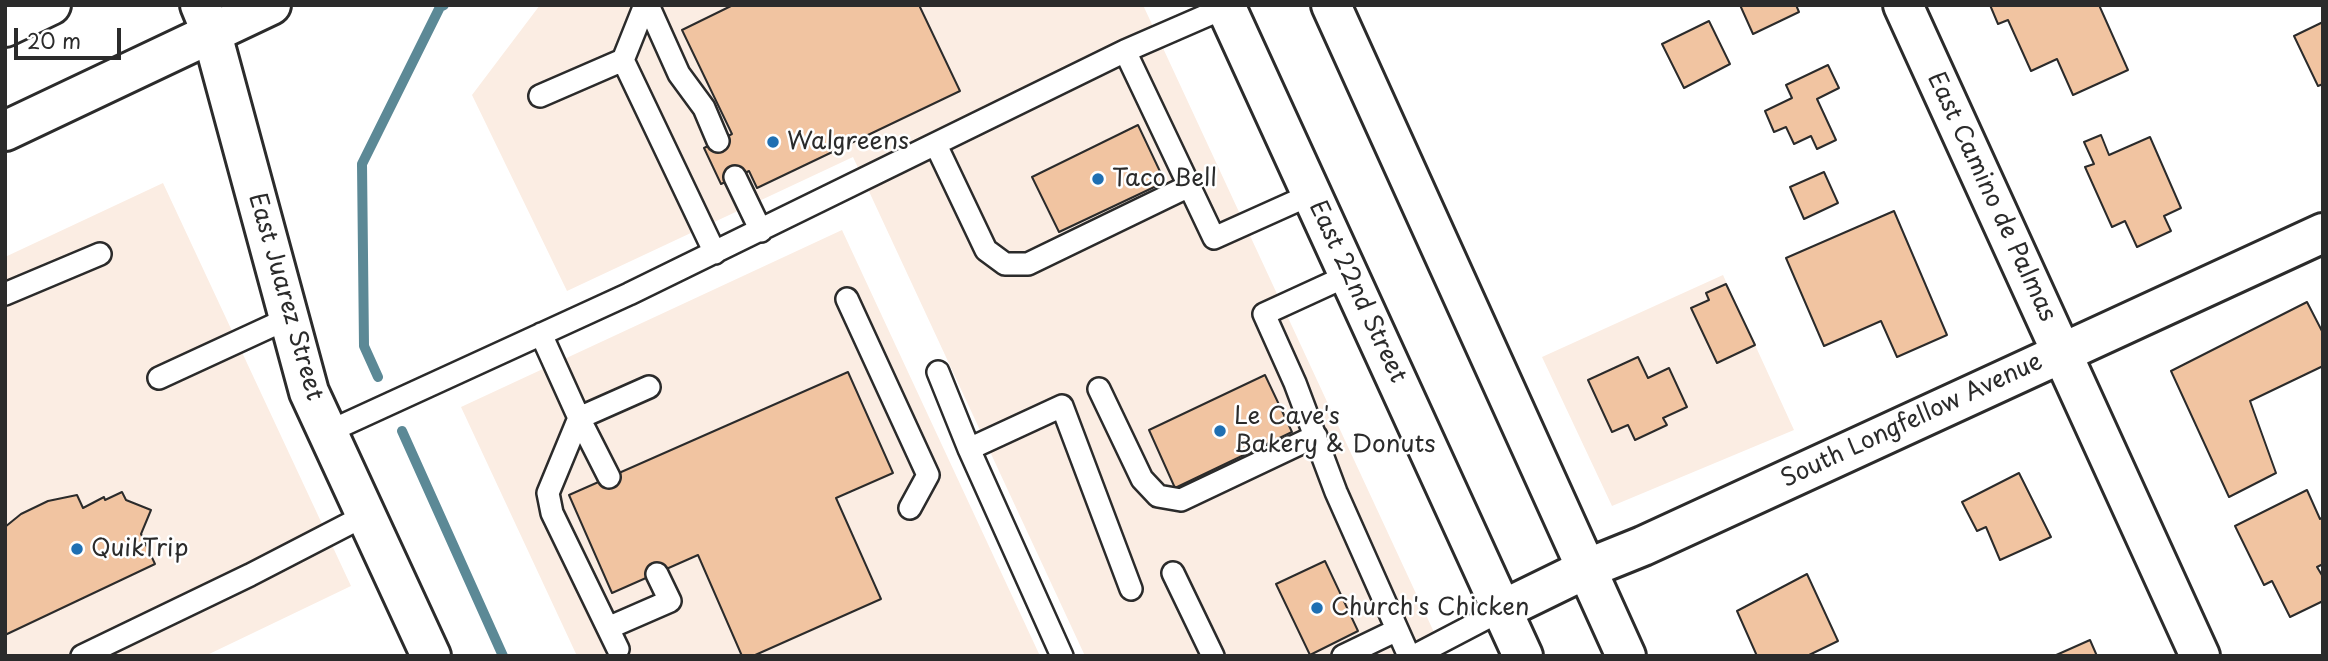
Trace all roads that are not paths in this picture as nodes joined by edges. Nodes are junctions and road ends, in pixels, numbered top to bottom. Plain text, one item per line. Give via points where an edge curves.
1 (51, 5) edge
2 (271, 5) edge
3 (646, 5) edge
4 (1331, 5) edge
5 (1903, 5) edge
6 (1226, 6) edge
7 (206, 19) edge
8 (5, 27) edge
9 (1125, 51) junction
10 (623, 60) junction
11 (540, 96) dead end
12 (5, 131) edge
13 (718, 141) dead end
14 (936, 145) junction
15 (735, 177) dead end
16 (1189, 186) junction
17 (1312, 194) junction
18 (761, 231) junction
19 (2323, 233) edge
20 (715, 253) junction
21 (100, 254) dead end
22 (1349, 275) junction
23 (5, 295) edge
24 (847, 299) dead end
25 (289, 318) junction
26 (541, 334) junction
27 (2062, 352) junction
28 (938, 372) dead end
29 (159, 378) dead end
30 (649, 387) dead end
31 (1099, 389) dead end
32 (579, 418) junction
33 (328, 432) junction
34 (1315, 436) junction
35 (970, 449) junction
36 (610, 477) dead end
37 (910, 508) dead end
38 (366, 515) junction
39 (1586, 569) junction
40 (1173, 573) dead end
41 (657, 574) dead end
42 (1131, 589) dead end
43 (1502, 610) junction
44 (608, 628) junction
45 (1397, 630) junction
46 (618, 649) dead end
47 (82, 656) edge
48 (431, 656) edge
49 (1062, 656) edge
50 (1213, 656) edge
51 (1343, 656) edge
52 (1411, 656) edge
53 (1523, 656) edge
54 (1626, 656) edge
55 (2200, 656) edge

1 - 8 street
2 - 7 street
3 - 10 lane
3 - 13 lane
4 - 39 street
5 - 27 street, East Camino de Palmas
6 - 9 lane
6 - 17 street, East 22nd Street
7 - 12 street
7 - 25 street, East Juarez Street
9 - 14 lane
9 - 16 lane
10 - 11 lane
10 - 20 lane
14 - 16 lane via 986,250 1005,264 1028,264
14 - 18 lane
15 - 18 lane
16 - 17 lane via 1214,237
17 - 22 street, East 22nd Street
18 - 20 lane
19 - 27 street, South Longfellow Avenue
20 - 26 lane
21 - 23 lane
22 - 34 lane via 1264,314
22 - 43 street, East 22nd Street
24 - 37 lane via 928,475
25 - 29 lane
25 - 33 street, East Juarez Street via 309,392
26 - 32 lane
26 - 33 lane
27 - 39 street, South Longfellow Avenue
27 - 55 street, East Camino de Palmas
28 - 35 lane
30 - 32 lane
31 - 34 lane via 1142,479 1158,496 1181,500
32 - 36 lane
32 - 44 lane via 548,493 552,513
33 - 38 street, East Juarez Street
34 - 45 lane
35 - 42 lane via 1062,406
35 - 49 lane
38 - 47 lane
38 - 48 street, East Juarez Street
39 - 43 street, South Longfellow Avenue
39 - 54 street
40 - 50 lane
41 - 44 lane via 670,601
43 - 52 lane
43 - 53 street, East 22nd Street
44 - 46 lane
45 - 51 lane
45 - 52 lane

